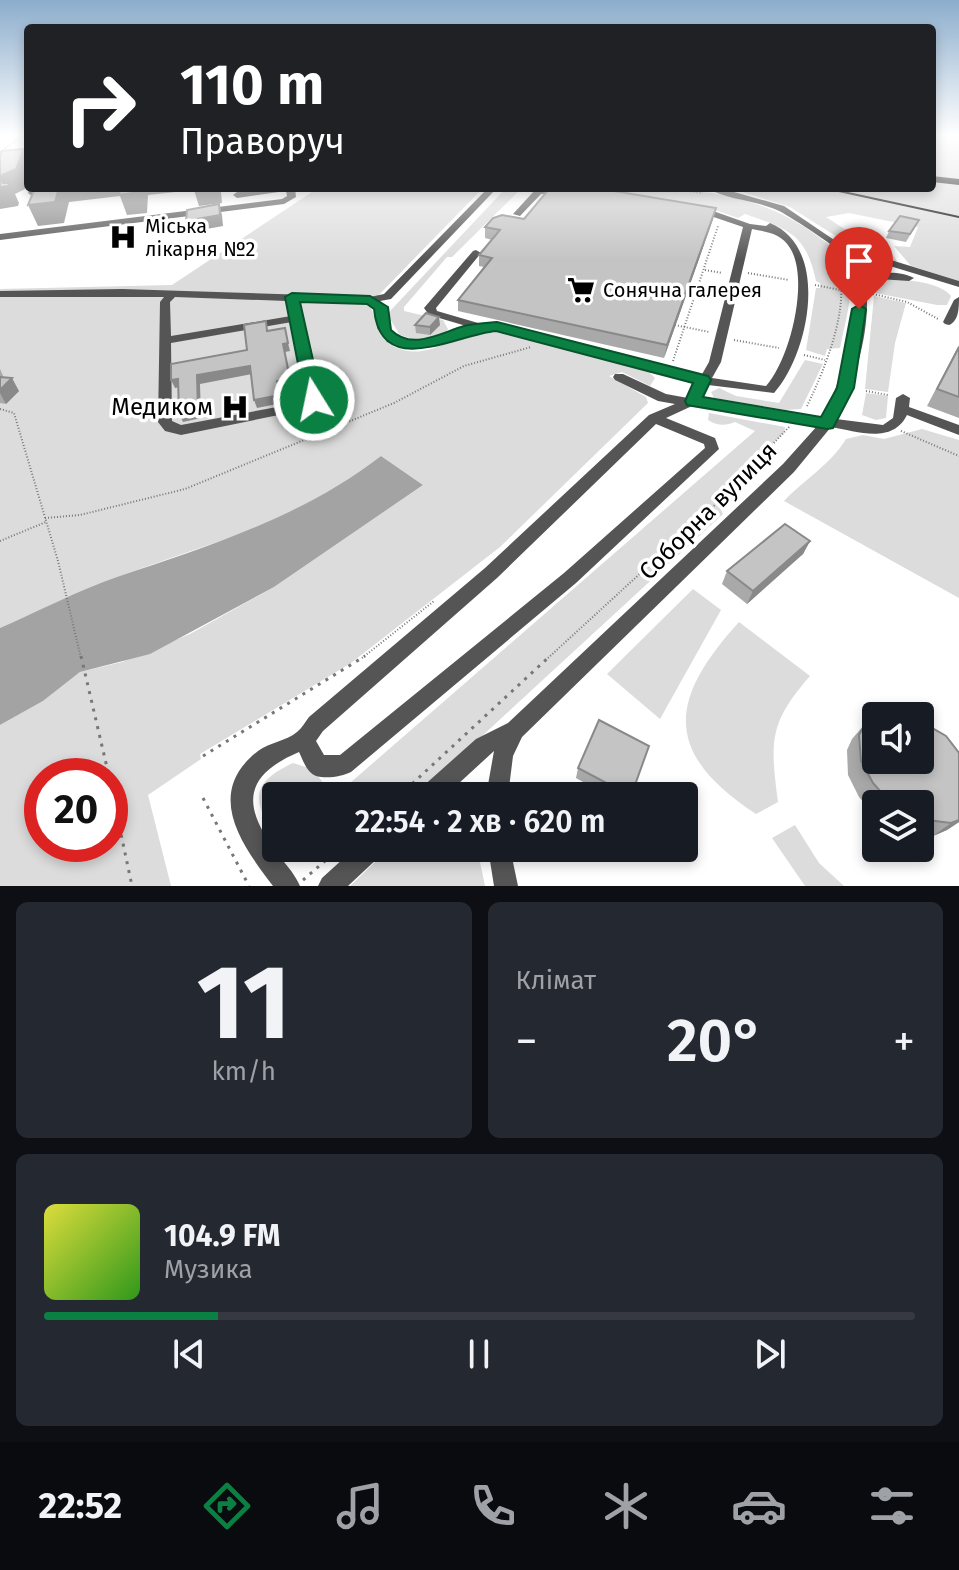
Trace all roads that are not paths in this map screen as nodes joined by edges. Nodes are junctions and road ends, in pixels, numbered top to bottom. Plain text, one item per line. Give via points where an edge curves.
1 (936, 179) edge
2 (959, 182) edge
3 (30, 192) edge
4 (260, 192) edge
5 (291, 192) edge
6 (489, 192) edge
7 (538, 192) edge
8 (714, 192) edge
9 (237, 195) dead end
10 (22, 197) dead end
11 (693, 207) edge
12 (517, 214) edge
13 (766, 224) dead end
14 (748, 226) junction
15 (778, 231) junction
16 (0, 237) edge
17 (841, 247) junction
18 (476, 253) edge
19 (854, 258) junction
20 (909, 278) junction
21 (959, 284) edge
22 (860, 288) junction
23 (959, 292) edge
24 (0, 294) edge
25 (172, 294) junction
26 (292, 297) junction
27 (370, 300) junction
28 (959, 300) edge
29 (297, 318) junction
30 (944, 321) road end
31 (481, 326) junction
32 (165, 340) junction
33 (619, 377) dead end
34 (702, 380) junction
35 (693, 401) junction
36 (654, 418) junction
37 (827, 424) junction
38 (959, 430) edge
39 (506, 726) junction
40 (304, 740) junction
41 (444, 782) edge
42 (499, 782) edge
43 (357, 862) edge
44 (502, 862) edge
45 (288, 886) edge
46 (330, 886) edge
47 (506, 886) edge

1 - 2 main road
3 - 10 street
4 - 9 street
5 - 16 street via 284,201
6 - 27 street via 387,297
7 - 12 street
8 - 17 street via 781,208
11 - 14 street
13 - 15 street
14 - 15 street
14 - 34 street via 715,362
15 - 34 street via 798,253 804,283 791,351 772,389
17 - 19 street
17 - 21 street
18 - 31 street via 430,308
19 - 20 street
19 - 22 street via 861,270
20 - 22 street via 877,276
20 - 23 street
22 - 37 street, Соборна вулиця via 845,388
24 - 25 street
25 - 26 street
25 - 32 street via 165,302
26 - 27 street
26 - 29 street
27 - 31 street via 381,307 384,331 393,341 438,343
28 - 30 street
29 - 32 street
29 - 32 street via 314,400 181,430 165,422
31 - 34 street
33 - 35 street via 663,398
34 - 35 street
35 - 36 street
35 - 37 street
36 - 40 street
36 - 40 street via 710,441 712,449 570,578 344,765 318,766
37 - 38 street via 882,430 892,427 903,403
37 - 39 street, Соборна вулиця via 691,564
39 - 41 street
39 - 42 street
40 - 45 street via 264,759 244,784 240,812 248,833
43 - 46 street
44 - 47 street

